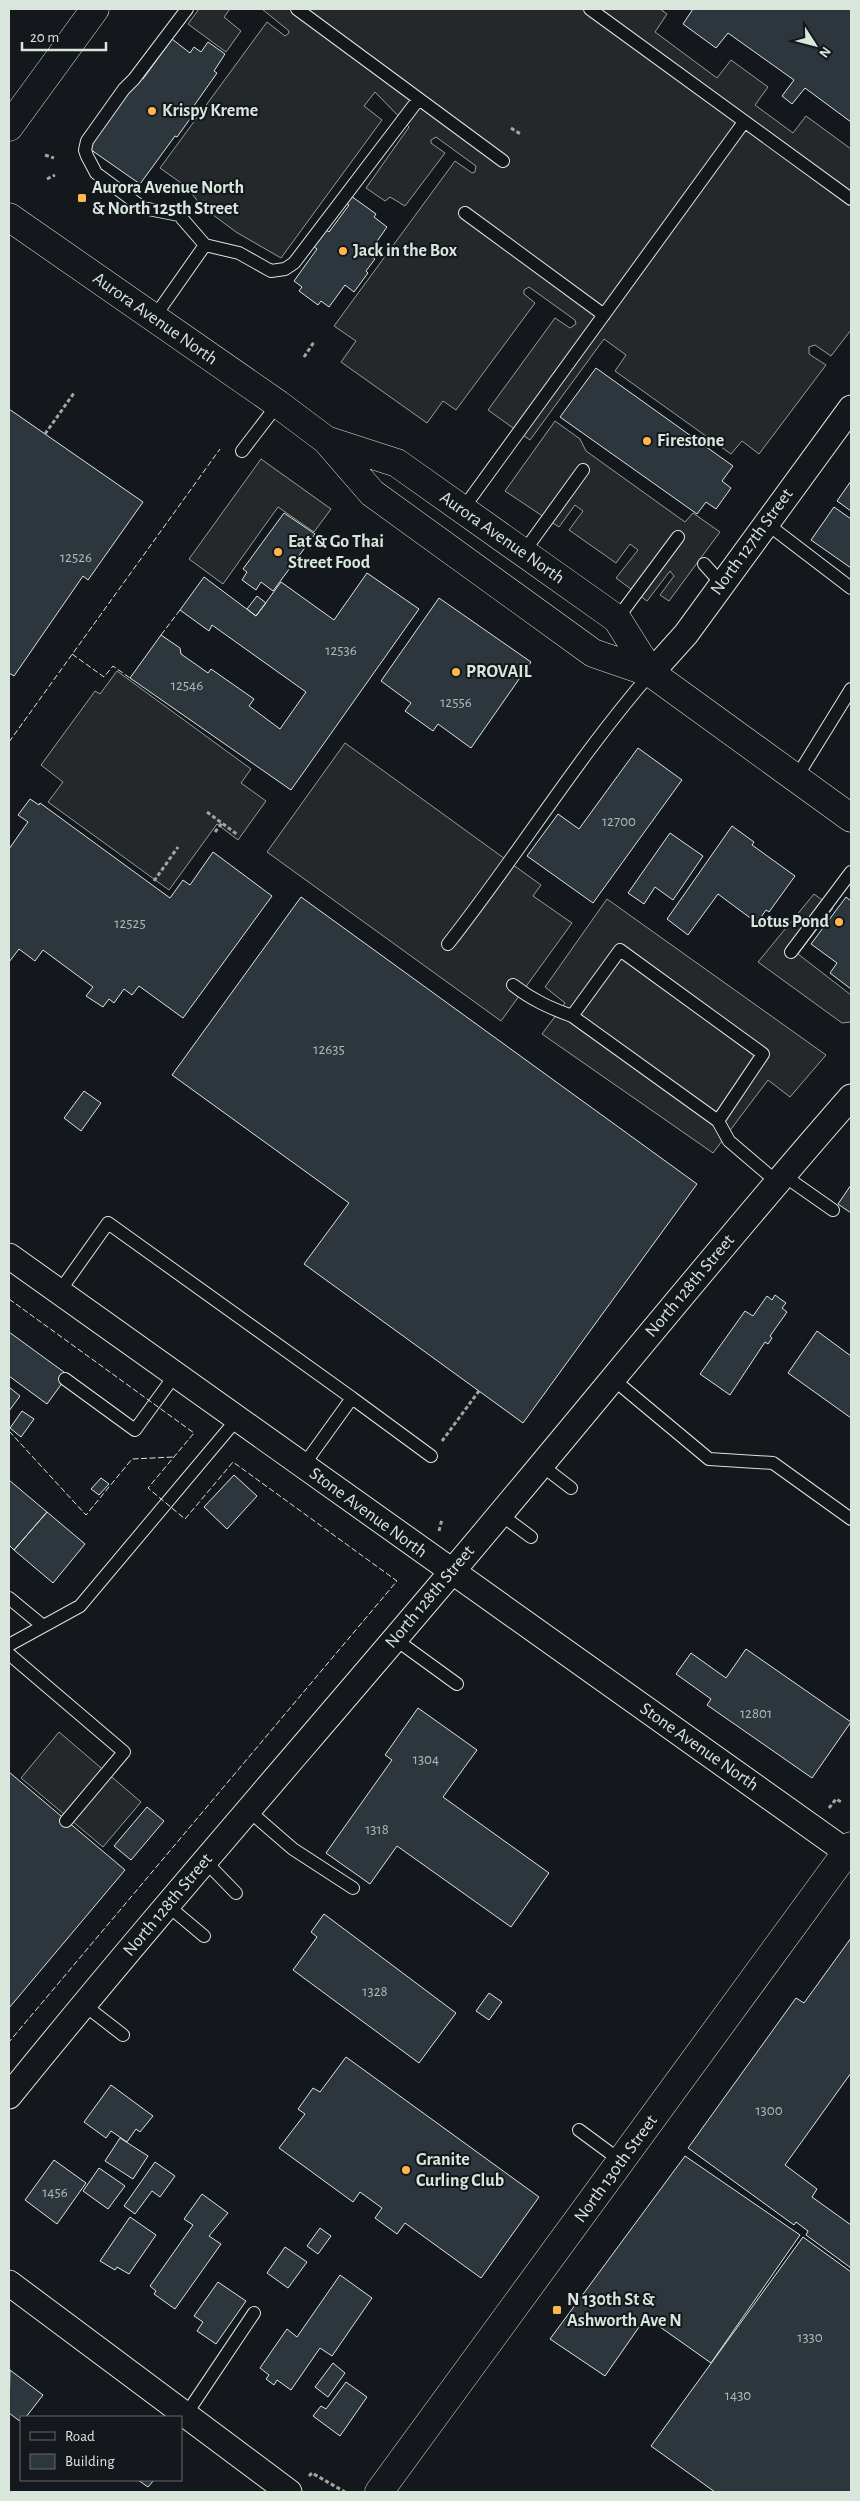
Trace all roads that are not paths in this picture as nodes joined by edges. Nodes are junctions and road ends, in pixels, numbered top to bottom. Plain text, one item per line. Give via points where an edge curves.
1 (95, 9) edge
2 (187, 9) edge
3 (297, 9) edge
4 (590, 9) edge
5 (418, 100) junction
6 (744, 122) junction
7 (9, 126) edge
8 (502, 161) dead end
9 (851, 200) edge
10 (465, 213) dead end
11 (9, 217) edge
12 (206, 245) junction
13 (604, 315) junction
14 (153, 319) junction
15 (278, 404) junction
16 (851, 408) edge
17 (326, 440) junction
18 (242, 452) dead end
19 (583, 470) dead end
20 (462, 510) junction
21 (766, 522) junction
22 (678, 537) dead end
23 (523, 553) junction
24 (704, 564) dead end
25 (721, 583) junction
26 (851, 588) edge
27 (617, 619) junction
28 (651, 673) junction
29 (851, 689) edge
30 (796, 778) junction
31 (851, 818) edge
32 (851, 872) edge
33 (448, 944) dead end
34 (790, 952) dead end
35 (514, 985) dead end
36 (572, 1016) junction
37 (851, 1097) edge
38 (718, 1121) junction
39 (780, 1178) junction
40 (833, 1210) dead end
41 (9, 1256) edge
42 (59, 1292) junction
43 (175, 1375) junction
44 (65, 1379) dead end
45 (613, 1379) junction
46 (352, 1398) junction
47 (237, 1419) junction
48 (431, 1456) road end
49 (541, 1465) junction
50 (303, 1466) junction
51 (571, 1488) dead end
52 (500, 1514) junction
53 (851, 1519) edge
54 (531, 1537) dead end
55 (451, 1573) junction
56 (9, 1598) edge
57 (43, 1626) junction
58 (395, 1639) junction
59 (9, 1645) edge
60 (9, 1654) edge
61 (457, 1684) dead end
62 (248, 1810) junction
63 (66, 1821) dead end
64 (850, 1851) edge
65 (205, 1861) junction
66 (353, 1888) dead end
67 (236, 1892) dead end
68 (167, 1906) junction
69 (204, 1936) dead end
70 (83, 2004) junction
71 (123, 2035) dead end
72 (9, 2096) edge
73 (580, 2130) dead end
74 (621, 2161) junction
75 (9, 2283) edge
76 (254, 2313) dead end
77 (185, 2416) junction
78 (289, 2492) edge
79 (379, 2492) edge

1 - 7 main road
2 - 12 lane via 124,89 87,141 85,150 96,173 143,208 179,215
3 - 5 lane
4 - 6 lane
5 - 8 lane
5 - 12 lane via 294,263 285,270 271,271 239,253
6 - 9 lane
6 - 13 lane
10 - 13 lane
11 - 14 main road, Aurora Avenue North
12 - 14 lane
13 - 20 lane
14 - 15 main road, Aurora Avenue North
15 - 17 main road, Aurora Avenue North
15 - 18 lane
16 - 21 street, North 127th Street
17 - 20 main road, Aurora Avenue North via 397,463
17 - 28 main road, Aurora Avenue North via 372,493 586,648
19 - 23 lane
20 - 23 main road, Aurora Avenue North
21 - 25 street, North 127th Street
21 - 26 lane
22 - 27 lane
23 - 27 main road, Aurora Avenue North
24 - 25 lane
25 - 28 street, North 127th Street via 686,634
27 - 28 main road, Aurora Avenue North
28 - 30 main road, Aurora Avenue North
28 - 33 lane via 620,708
29 - 30 lane
30 - 31 main road, Aurora Avenue North
32 - 34 lane
35 - 36 lane via 547,1007
36 - 38 lane
36 - 38 lane via 620,950 763,1054
37 - 39 street, North 128th Street
38 - 39 lane via 729,1141
39 - 40 lane
39 - 45 street, North 128th Street
41 - 42 street, Stone Avenue North
42 - 43 street, Stone Avenue North
42 - 46 lane via 108,1223
43 - 44 lane via 136,1430
43 - 47 street, Stone Avenue North
45 - 49 street, North 128th Street
45 - 53 lane via 709,1459 773,1463
46 - 48 lane
46 - 50 lane
47 - 50 street, Stone Avenue North
47 - 57 lane via 80,1606
49 - 51 lane
49 - 52 street, North 128th Street
50 - 55 street, Stone Avenue North
52 - 54 lane
52 - 55 street, North 128th Street
55 - 58 street, North 128th Street
55 - 64 street, Stone Avenue North
56 - 57 lane
57 - 59 lane
58 - 61 lane
58 - 62 street, North 128th Street
60 - 63 lane via 124,1752
62 - 65 street, North 128th Street
62 - 66 lane via 293,1849
64 - 74 main road, North 130th Street
65 - 67 lane
65 - 68 street, North 128th Street
68 - 69 lane
68 - 70 street, North 128th Street
70 - 71 lane
70 - 72 street, North 128th Street
73 - 74 lane
74 - 79 main road, North 130th Street
75 - 77 street
76 - 77 lane
77 - 78 street

